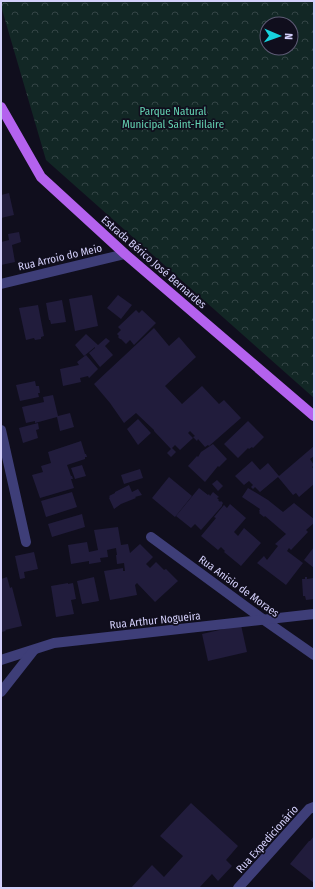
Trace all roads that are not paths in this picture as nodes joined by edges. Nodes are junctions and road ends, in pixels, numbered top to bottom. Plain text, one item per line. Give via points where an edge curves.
1 (1, 106) edge
2 (125, 254) junction
3 (1, 284) edge
4 (314, 416) edge
5 (1, 430) edge
6 (151, 537) dead end
7 (26, 542) dead end
8 (314, 614) edge
9 (264, 620) junction
10 (34, 650) junction
11 (314, 655) edge
12 (1, 660) edge
13 (1, 692) edge
14 (314, 807) edge
15 (244, 886) edge

1 - 2 main road, Estrada Bérico José Bernardes via 41,176
2 - 3 street, Rua Arroio do Meio
2 - 4 main road, Estrada Bérico José Bernardes
5 - 7 street
6 - 9 street, Rua Anisio de Moraes
8 - 9 street, Rua Arthur Nogueira
9 - 10 street, Rua Arthur Nogueira via 54,644
9 - 11 street, Rua Anisio de Moraes
10 - 12 street, Rua Arthur Nogueira
10 - 13 street
14 - 15 street, Rua Expedicionário via 309,809

